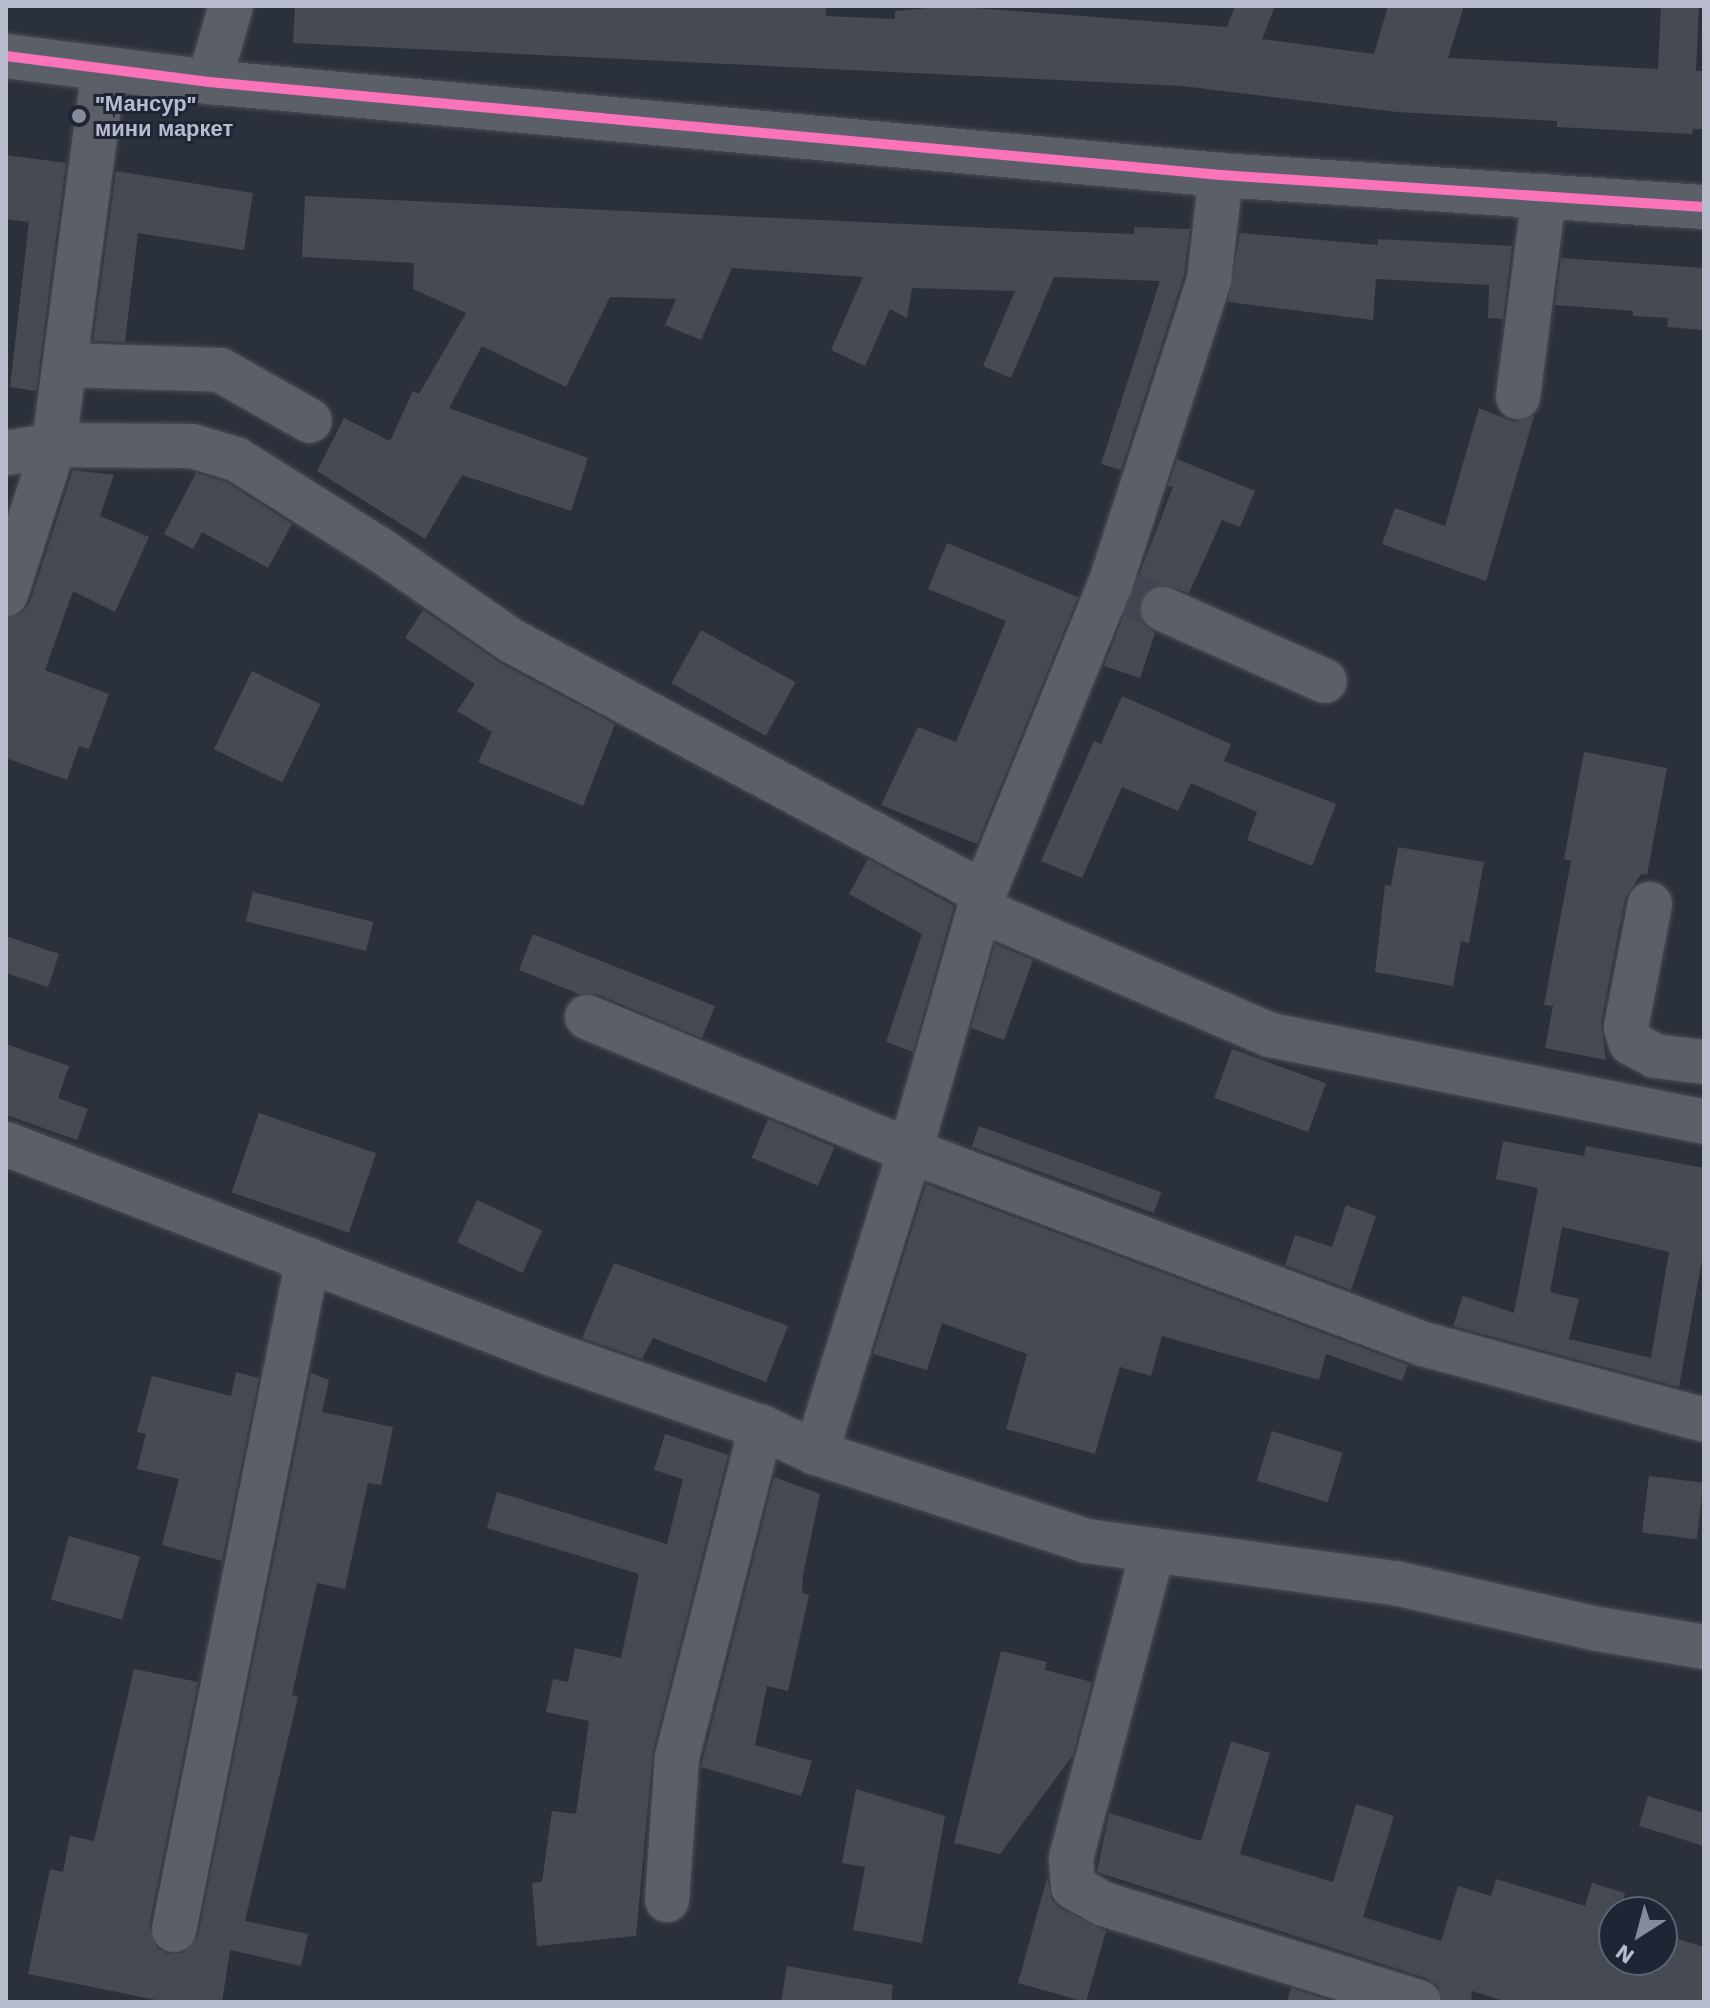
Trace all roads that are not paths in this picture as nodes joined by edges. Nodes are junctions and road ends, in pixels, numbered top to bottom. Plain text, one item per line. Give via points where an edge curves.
1 (231, 6) edge
2 (6, 56) edge
3 (104, 69) junction
4 (209, 82) junction
5 (1221, 175) junction
6 (1544, 196) junction
7 (1704, 207) edge
8 (65, 365) junction
9 (1518, 397) dead end
10 (310, 421) dead end
11 (54, 445) junction
12 (6, 453) edge
13 (6, 594) edge
14 (1135, 596) junction
15 (1325, 681) dead end
16 (982, 901) junction
17 (1650, 904) dead end
18 (587, 1017) dead end
19 (1704, 1062) edge
20 (1704, 1122) edge
21 (6, 1144) edge
22 (910, 1151) junction
23 (308, 1259) junction
24 (1704, 1420) edge
25 (761, 1427) junction
26 (816, 1453) junction
27 (1153, 1550) junction
28 (1704, 1647) edge
29 (667, 1900) dead end
30 (174, 1930) dead end
31 (1419, 2002) edge

1 - 4 street
2 - 3 street
3 - 4 street
3 - 8 street
4 - 5 street
5 - 6 street
5 - 14 street via 1209,280
6 - 7 street
6 - 9 street
8 - 10 street via 220,370
8 - 11 street
11 - 12 street
11 - 13 street
11 - 16 street via 192,446 236,459 512,641
14 - 15 street
14 - 16 street
16 - 20 street via 1270,1035
16 - 22 street
17 - 19 street via 1626,1028 1631,1043 1655,1056
18 - 22 street
21 - 23 street
22 - 24 street via 1423,1344
22 - 26 street
23 - 25 street via 552,1354
23 - 30 street
25 - 26 street
25 - 29 street via 677,1757
26 - 27 street via 1087,1541
27 - 28 street via 1395,1583
27 - 31 street via 1071,1858 1073,1887 1104,1904

